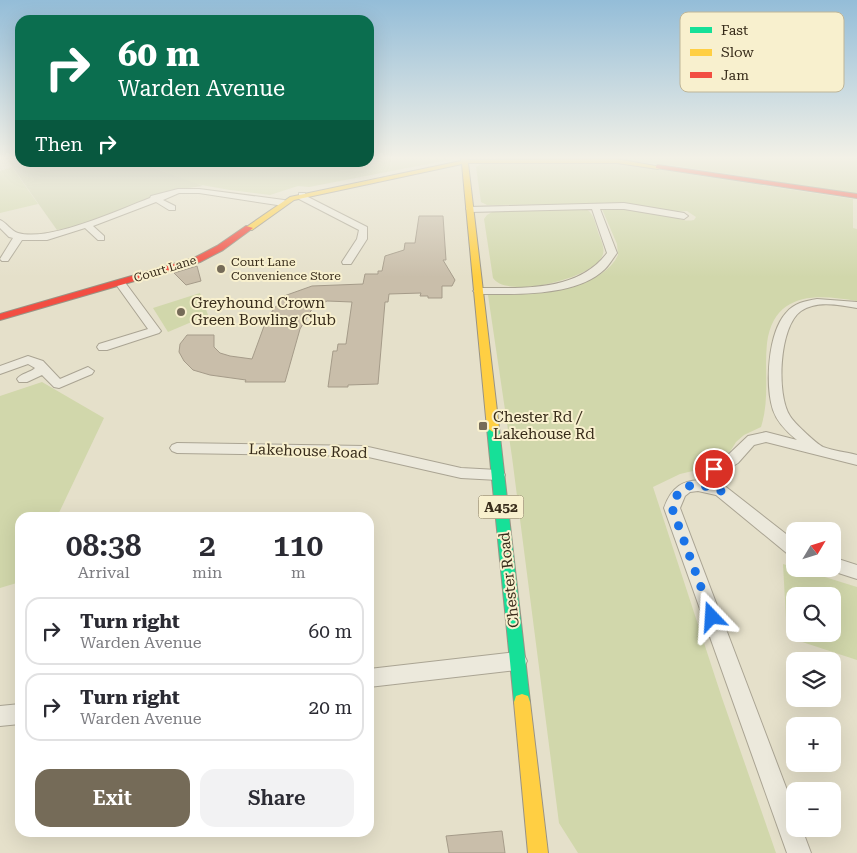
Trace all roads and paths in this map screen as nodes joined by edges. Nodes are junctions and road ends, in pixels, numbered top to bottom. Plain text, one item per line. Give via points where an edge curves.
1 (154, 198) joint
2 (250, 198) edge
3 (294, 198) edge
4 (304, 198) edge
5 (469, 198) edge
6 (284, 203) junction
7 (595, 206) junction
8 (172, 208) dead end
9 (470, 209) junction
10 (684, 216) dead end
11 (0, 223) edge
12 (88, 225) junction
13 (20, 237) junction
14 (102, 238) dead end
15 (5, 254) edge
16 (347, 262) dead end
17 (120, 283) junction
18 (478, 291) junction
19 (857, 305) edge
20 (0, 317) edge
21 (103, 347) dead end
22 (41, 368) junction
23 (0, 370) edge
24 (88, 371) dead end
25 (23, 379) dead end
26 (176, 448) dead end
27 (818, 450) junction
28 (857, 460) edge
29 (498, 475) junction
30 (721, 491) junction
31 (786, 543) edge
32 (841, 567) edge
33 (857, 572) edge
34 (518, 661) junction
35 (374, 677) edge
36 (15, 714) edge
37 (0, 716) edge
38 (538, 853) edge
39 (799, 853) edge

1 - 8 street
1 - 12 street
2 - 6 street
3 - 6 main road, Court Lane
4 - 16 street via 364,229 362,239
5 - 9 main road, Chester Road / A452
6 - 17 main road, Court Lane via 207,256
7 - 9 street
7 - 10 street via 624,206
7 - 18 street via 612,253 600,268 551,288
9 - 18 main road, Chester Road / A452
11 - 13 street via 6,232
12 - 13 street via 47,236
12 - 14 street
13 - 15 street
17 - 20 main road, Court Lane
17 - 21 street via 155,331
18 - 29 main road, Chester Road / A452
19 - 27 street via 814,302 794,312 785,321 781,332 776,369 780,411 796,433
22 - 23 street via 35,361 28,360
22 - 24 street via 59,384
22 - 25 street via 36,374
26 - 29 street, Lakehouse Road via 364,451 461,473
27 - 28 street
27 - 30 street via 766,437 751,440 712,473 713,481
29 - 34 main road, Chester Road / A452
30 - 31 street
30 - 39 street via 691,484 675,498 672,508
32 - 33 street
34 - 35 street
34 - 38 main road, Chester Road / A452
36 - 37 street

